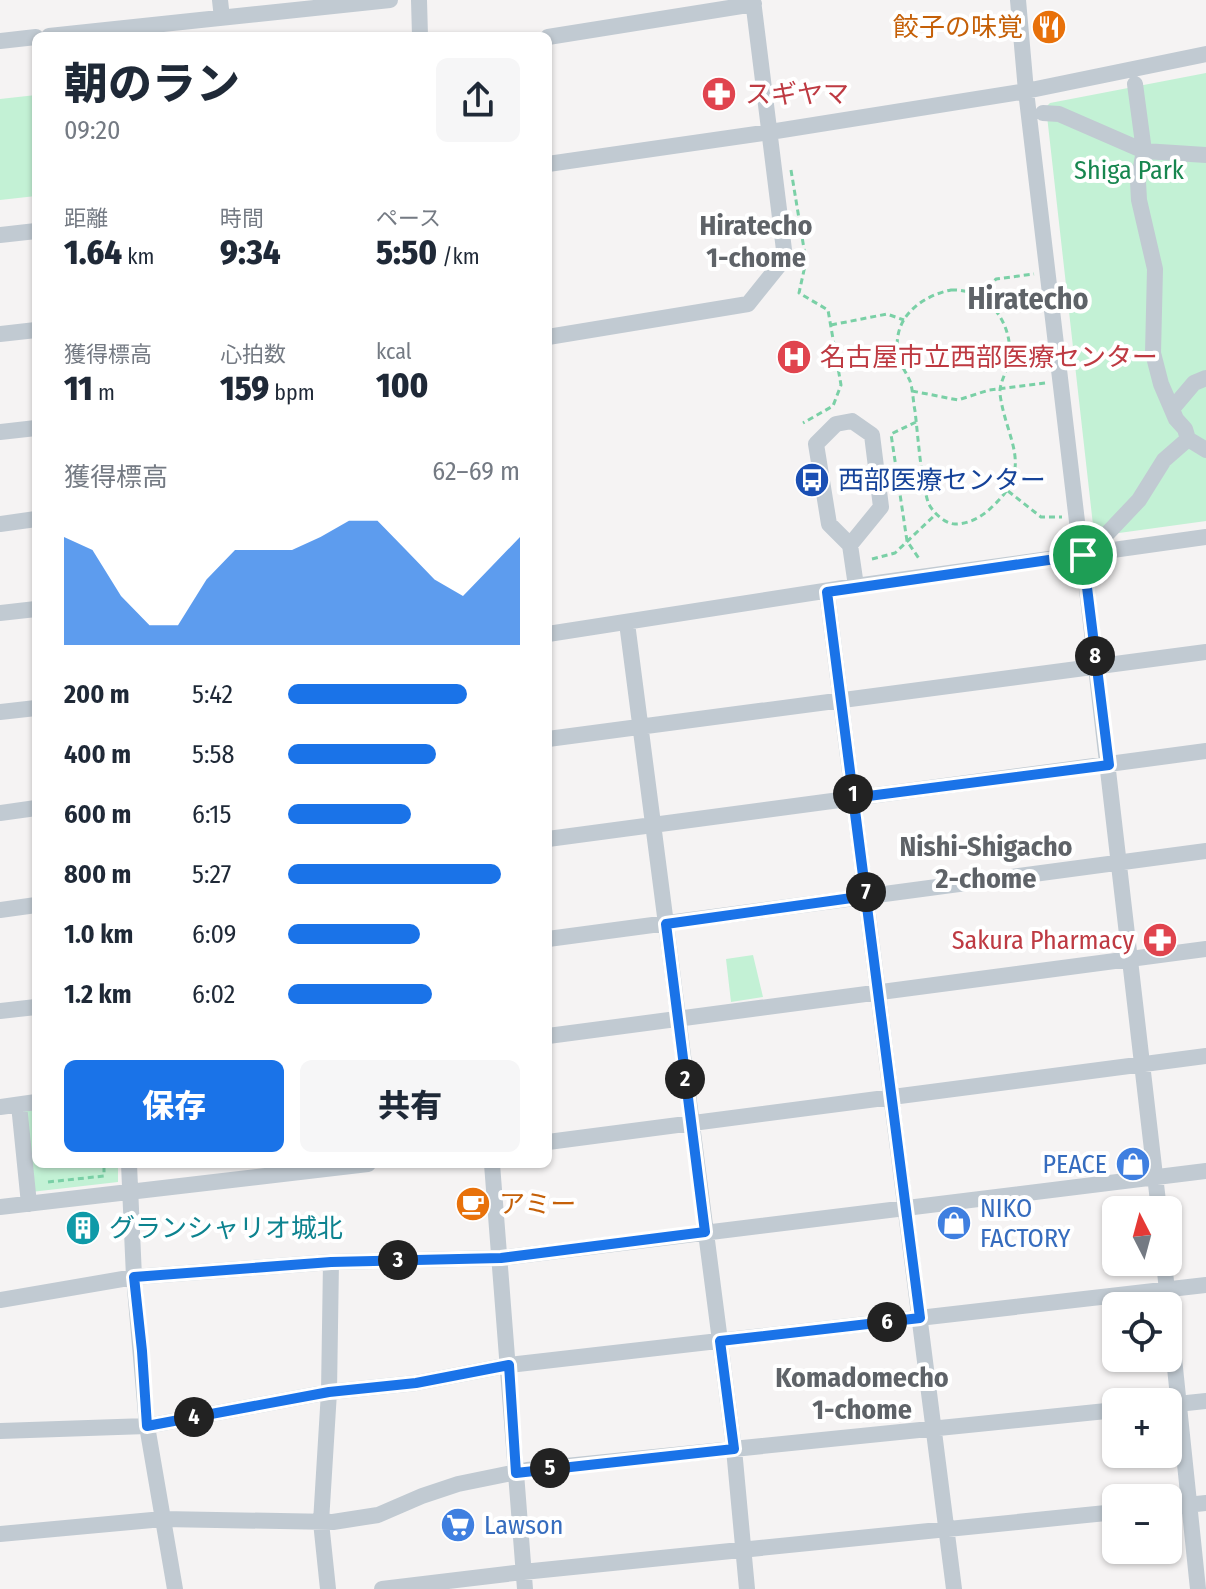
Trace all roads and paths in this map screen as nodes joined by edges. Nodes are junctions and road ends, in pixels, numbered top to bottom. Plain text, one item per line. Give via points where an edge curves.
1 (220, 0) edge
2 (390, 0) edge
3 (419, 0) edge
4 (1018, 0) edge
5 (754, 2) edge
6 (222, 18) junction
7 (115, 32) edge
8 (420, 32) edge
9 (552, 36) edge
10 (32, 37) edge
11 (0, 41) edge
12 (1206, 54) edge
13 (1135, 84) dead end
14 (1026, 91) junction
15 (1043, 113) dead end
16 (770, 132) junction
17 (1144, 151) junction
18 (1206, 155) edge
19 (786, 161) dead end
20 (552, 163) edge
21 (32, 231) edge
22 (0, 235) edge
23 (1034, 274) dead end
24 (982, 296) junction
25 (904, 320) junction
26 (831, 325) junction
27 (32, 330) edge
28 (0, 334) edge
29 (552, 336) edge
30 (1206, 378) edge
31 (1047, 383) dead end
32 (999, 390) junction
33 (912, 391) junction
34 (1172, 409) junction
35 (916, 422) junction
36 (803, 423) dead end
37 (32, 428) edge
38 (0, 432) edge
39 (1188, 439) junction
40 (1206, 450) edge
41 (1008, 491) junction
42 (937, 513) junction
43 (1062, 517) dead end
44 (32, 520) edge
45 (0, 524) edge
46 (1206, 537) edge
47 (1103, 538) dead end
48 (907, 541) junction
49 (850, 545) junction
50 (1083, 555) junction
51 (872, 559) dead end
52 (923, 563) dead end
53 (856, 586) junction
54 (827, 592) junction
55 (32, 609) edge
56 (0, 613) edge
57 (627, 623) junction
58 (552, 633) edge
59 (1206, 652) edge
60 (1096, 666) junction
61 (841, 701) junction
62 (32, 708) edge
63 (0, 712) edge
64 (640, 726) junction
65 (552, 738) edge
66 (1206, 751) edge
67 (1109, 765) junction
68 (853, 798) junction
69 (32, 809) edge
70 (0, 813) edge
71 (652, 824) junction
72 (552, 838) edge
73 (1206, 851) edge
74 (1120, 863) junction
75 (866, 896) junction
76 (32, 906) edge
77 (0, 910) edge
78 (666, 924) junction
79 (552, 938) edge
80 (1206, 949) edge
81 (1131, 959) junction
82 (879, 992) junction
83 (32, 1007) edge
84 (0, 1011) edge
85 (677, 1018) junction
86 (552, 1035) edge
87 (1206, 1056) edge
88 (1143, 1064) junction
89 (892, 1096) junction
90 (32, 1103) edge
91 (19, 1105) junction
92 (0, 1107) edge
93 (691, 1123) junction
94 (552, 1141) edge
95 (104, 1168) edge
96 (129, 1168) edge
97 (334, 1168) edge
98 (492, 1168) edge
99 (1206, 1171) edge
100 (43, 1173) dead end
101 (1155, 1177) junction
102 (130, 1192) junction
103 (1157, 1196) edge
104 (29, 1204) junction
105 (0, 1207) edge
106 (906, 1207) junction
107 (705, 1232) junction
108 (501, 1258) junction
109 (331, 1262) junction
110 (1165, 1276) edge
111 (134, 1277) junction
112 (1206, 1285) edge
113 (1166, 1290) junction
114 (0, 1300) edge
115 (920, 1318) junction
116 (720, 1341) junction
117 (509, 1365) junction
118 (1172, 1388) edge
119 (329, 1392) junction
120 (1206, 1401) edge
121 (1182, 1403) edge
122 (1102, 1411) edge
123 (147, 1426) junction
124 (934, 1429) junction
125 (0, 1431) edge
126 (1182, 1440) edge
127 (734, 1449) junction
128 (516, 1473) junction
129 (1198, 1504) edge
130 (1102, 1513) edge
131 (163, 1519) junction
132 (321, 1522) junction
133 (948, 1529) junction
134 (0, 1534) edge
135 (742, 1550) junction
136 (523, 1572) junction
137 (175, 1589) edge
138 (328, 1589) edge
139 (382, 1589) edge
140 (525, 1589) edge
141 (747, 1589) edge
142 (954, 1589) edge
143 (1198, 1589) edge

1 - 6 street
2 - 6 street
3 - 8 street
4 - 14 street
5 - 9 street
5 - 16 street
6 - 7 street
10 - 11 street
12 - 14 street
13 - 17 street
14 - 16 street
14 - 50 street
15 - 17 street via 1059,114
16 - 20 street
16 - 29 street via 785,258 748,304
17 - 18 street
17 - 34 street via 1138,182 1155,269 1153,353
19 - 26 path via 793,174 806,261 799,293 828,310
21 - 22 street
23 - 24 path via 996,279
24 - 25 path via 961,290 939,293 920,301
24 - 32 path via 997,311 1006,332 1010,358
25 - 26 path via 887,314
25 - 33 path via 898,353
26 - 36 path via 841,385 833,406
27 - 28 street
30 - 34 street via 1194,383
31 - 32 path
32 - 33 path via 958,400
32 - 41 path via 1017,457
33 - 35 path
34 - 39 street
35 - 42 path via 928,504
35 - 48 path via 891,434
37 - 38 street
39 - 40 street
39 - 47 street via 1164,460 1139,500
41 - 42 path via 975,520 953,524
41 - 43 path via 1041,517
42 - 48 path
44 - 45 street
46 - 50 street
48 - 51 path via 895,553
48 - 52 path
49 - 49 street via 829,524 816,444 836,424 852,421 872,435 881,507
49 - 53 street
50 - 53 street
50 - 60 street
53 - 54 street
54 - 57 street
54 - 61 street
55 - 56 street
57 - 58 street
57 - 64 street
59 - 60 street
60 - 61 street
60 - 67 street
61 - 64 street
61 - 68 street
62 - 63 street
64 - 65 street
64 - 71 street
66 - 67 street
67 - 68 street
67 - 74 street
68 - 71 street
68 - 75 street
69 - 70 street
71 - 72 street
71 - 78 street
73 - 74 street
74 - 75 street
74 - 81 street
75 - 78 street
75 - 82 street
76 - 77 street
78 - 79 street
78 - 85 street
80 - 81 street
81 - 82 street
81 - 88 street
82 - 85 street
82 - 89 street
83 - 84 street
85 - 86 street
85 - 93 street
87 - 88 street
88 - 89 street
88 - 101 street
89 - 93 street
89 - 106 street
90 - 91 street
91 - 92 street
91 - 104 street
93 - 94 street
93 - 107 street
95 - 100 path via 104,1176 48,1182
96 - 102 street
97 - 102 street
98 - 108 street
99 - 101 street
101 - 103 street
101 - 106 street
102 - 104 street
102 - 111 street
104 - 105 street
106 - 107 street
106 - 115 street
107 - 108 street
107 - 116 street
108 - 109 street
108 - 117 street
109 - 111 street
109 - 119 street
110 - 113 street
111 - 114 street
111 - 123 street
112 - 113 street
113 - 115 street
113 - 118 street
115 - 116 street
115 - 124 street
116 - 117 street
116 - 127 street
117 - 119 street via 416,1383
117 - 128 street
119 - 123 street
119 - 132 street
120 - 121 street
122 - 124 street
123 - 125 street
123 - 131 street
124 - 127 street
124 - 133 street
126 - 129 street
127 - 128 street
127 - 135 street
128 - 132 street via 458,1484 378,1515
128 - 136 street
129 - 143 street
130 - 133 street
131 - 132 street
131 - 134 street
131 - 137 street
132 - 138 street
133 - 135 street
133 - 142 street
135 - 136 street
135 - 141 street
136 - 139 street
136 - 140 street

